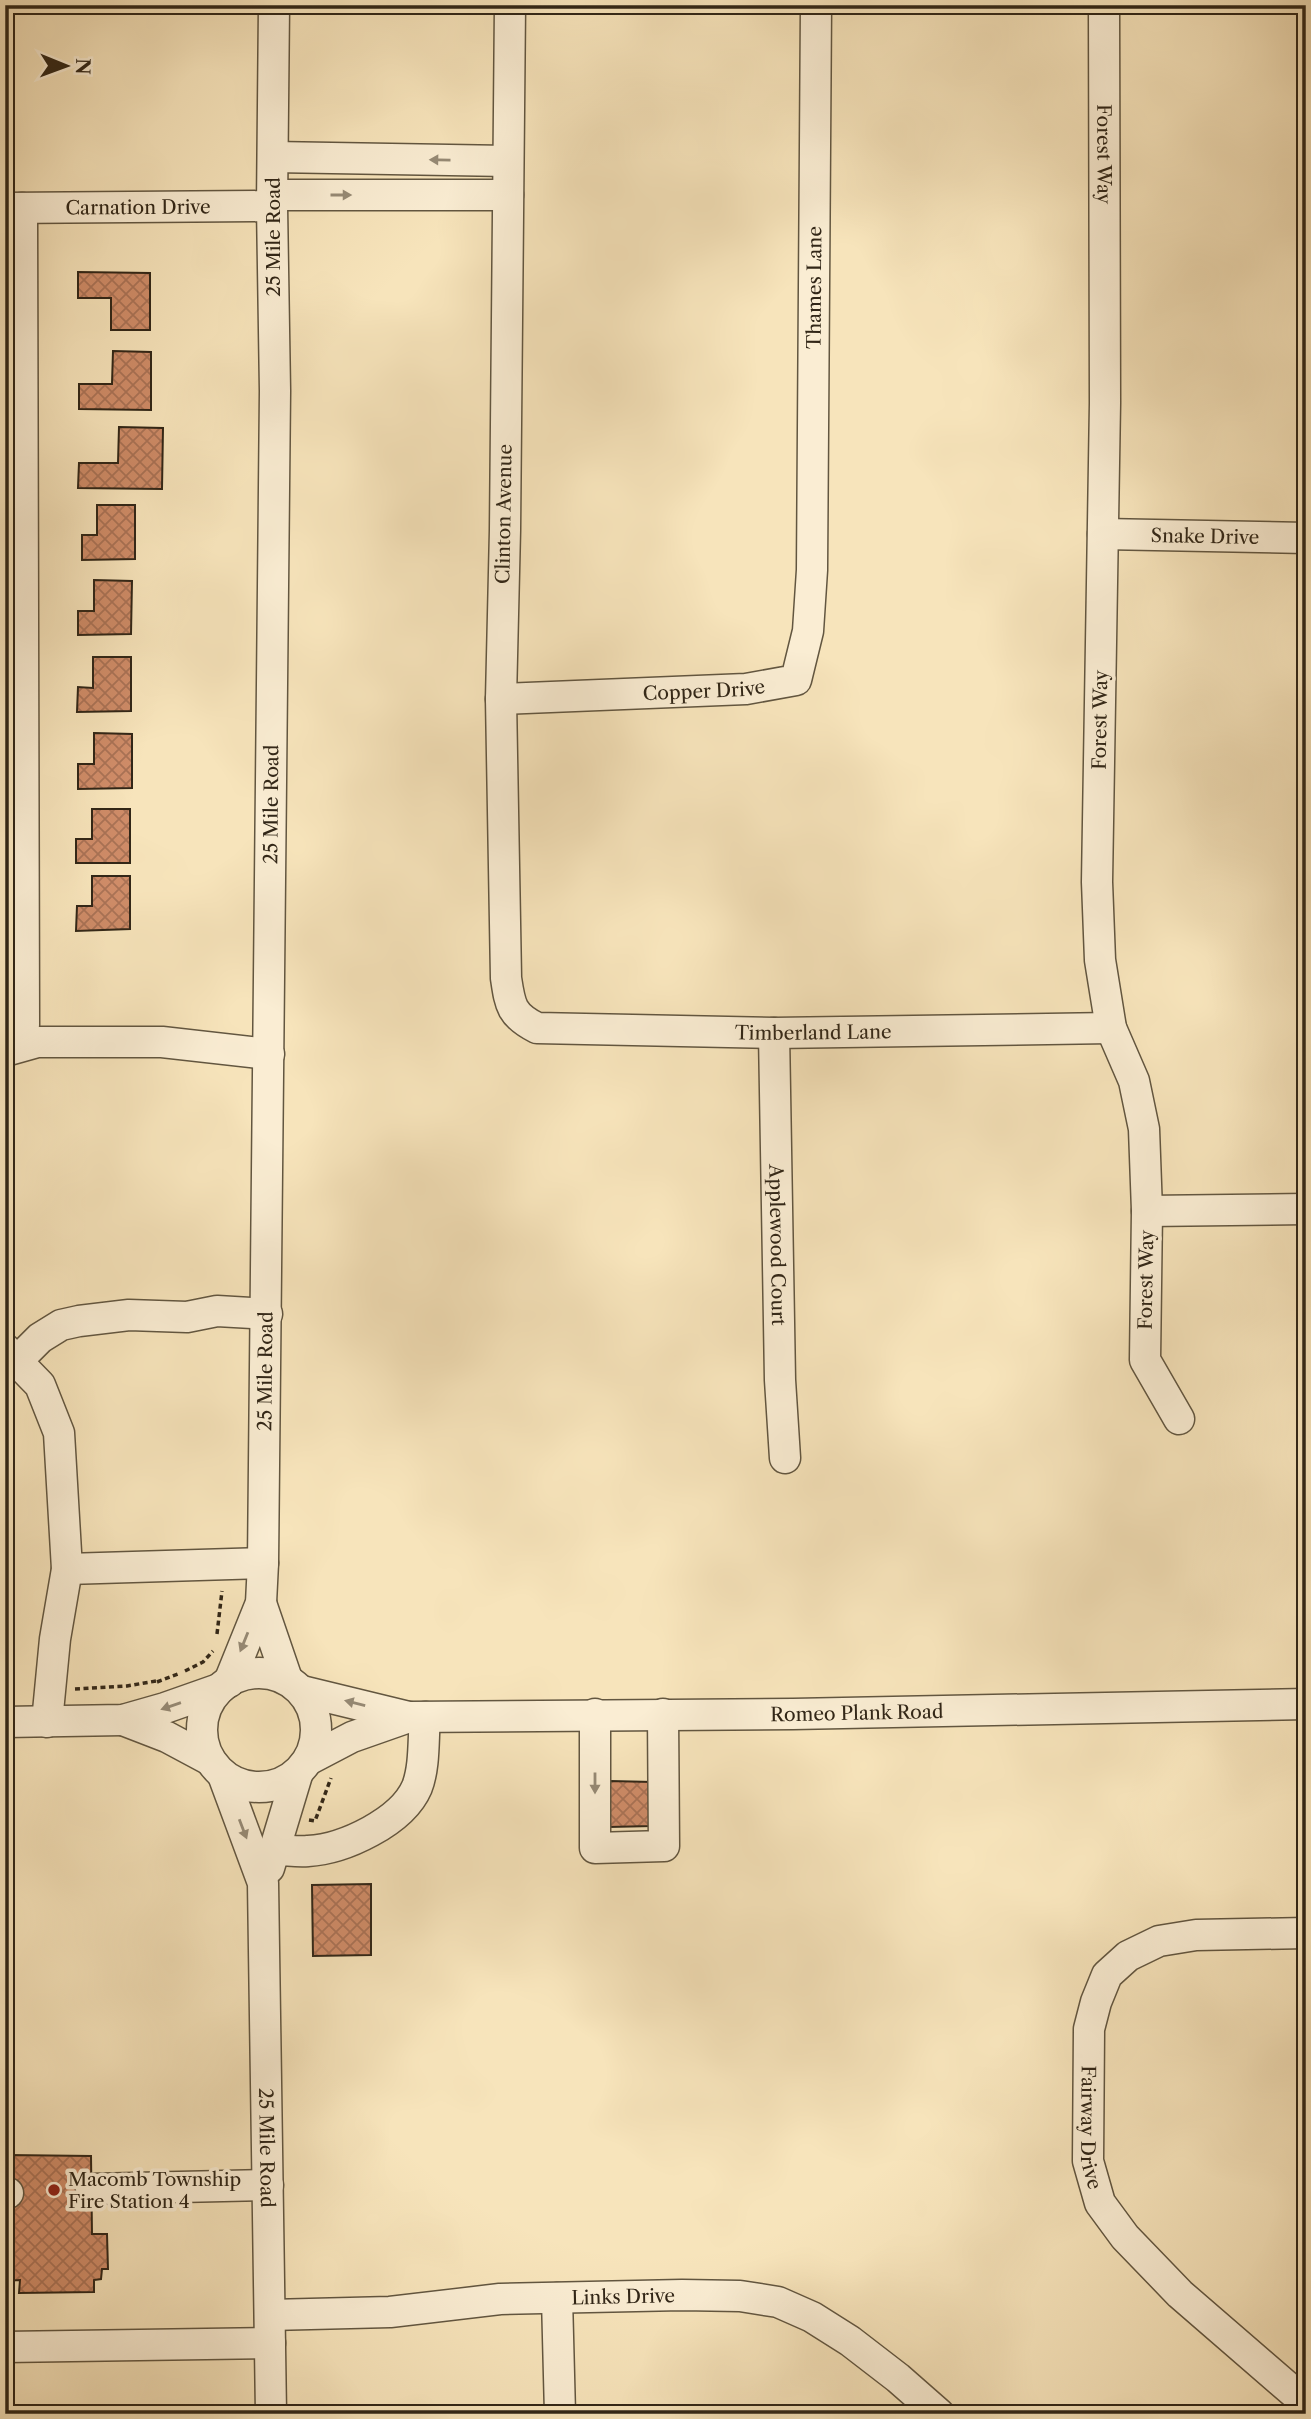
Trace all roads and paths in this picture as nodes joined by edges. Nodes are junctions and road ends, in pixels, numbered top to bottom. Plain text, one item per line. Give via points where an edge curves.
1 (274, 5) edge
2 (510, 5) edge
3 (816, 5) edge
4 (1104, 5) edge
5 (273, 157) junction
6 (508, 161) junction
7 (508, 195) junction
8 (273, 201) junction
9 (14, 208) edge
10 (15, 531) edge
11 (1103, 534) junction
12 (1306, 538) edge
13 (812, 570) joint
14 (501, 699) junction
15 (14, 867) edge
16 (520, 1019) joint
17 (24, 1025) dead end
18 (1111, 1028) junction
19 (774, 1032) junction
20 (5, 1051) edge
21 (269, 1054) junction
22 (1306, 1209) edge
23 (1147, 1211) junction
24 (267, 1314) junction
25 (11, 1355) edge
26 (1179, 1419) dead end
27 (785, 1458) dead end
28 (263, 1563) junction
29 (224, 1564) junction
30 (67, 1569) junction
31 (261, 1603) junction
32 (217, 1634) junction
33 (228, 1635) dead end
34 (156, 1681) junction
35 (224, 1685) junction
36 (294, 1685) junction
37 (159, 1690) dead end
38 (50, 1691) junction
39 (1306, 1704) edge
40 (595, 1714) junction
41 (663, 1714) junction
42 (417, 1717) junction
43 (123, 1720) junction
44 (5, 1722) edge
45 (47, 1722) junction
46 (216, 1767) junction
47 (313, 1769) junction
48 (307, 1820) dead end
49 (275, 1850) junction
50 (263, 1883) junction
51 (1306, 1933) edge
52 (268, 2185) junction
53 (91, 2189) dead end
54 (557, 2298) junction
55 (270, 2329) junction
56 (5, 2347) edge
57 (1306, 2403) edge
58 (271, 2414) edge
59 (560, 2414) edge
60 (939, 2414) edge

1 - 5 street, 25 Mile Road
2 - 6 street, Clinton Avenue
3 - 13 street, Thames Lane
4 - 11 street, Forest Way
6 -> 5 street
5 - 8 street, 25 Mile Road
6 - 7 street, Clinton Avenue
8 -> 7 street, Carnation Drive
7 - 14 street, Clinton Avenue
8 - 9 street, Carnation Drive
8 - 21 street, 25 Mile Road
9 - 10 street
10 - 15 street
11 - 12 street, Snake Drive
11 - 18 street, Forest Way via 1097,881 1100,960
13 - 14 street, Copper Drive via 808,631 796,680 747,690
14 - 16 street, Clinton Avenue via 506,978 509,1003
15 - 17 street
16 - 19 street, Timberland Lane via 537,1028
18 - 19 street, Timberland Lane
18 - 23 street, Forest Way via 1133,1080 1144,1129
19 - 27 street, Applewood Court
20 - 21 street via 37,1042 162,1042
21 - 24 street, 25 Mile Road
22 - 23 street
23 - 26 street, Forest Way via 1145,1360
24 - 25 street via 218,1311 187,1317 129,1315 79,1321 61,1325
24 - 28 street, 25 Mile Road
25 - 30 street via 40,1385 59,1433
28 - 29 street
28 - 31 street, 25 Mile Road
29 - 30 street
29 - 32 path
30 - 38 street
31 -> 35 street, 25 Mile Road
31 - 36 street, 25 Mile Road
32 - 33 path
32 - 34 path via 212,1652 203,1662
34 - 37 path
34 - 38 path
35 - 36 street via 252,1673 270,1673
35 -> 43 street
35 - 46 street via 208,1703 202,1721 202,1741
42 -> 36 street, Romeo Plank Road
36 - 47 street via 312,1706 317,1724
38 - 45 street
39 - 41 street, Romeo Plank Road
40 - 41 street, Romeo Plank Road
40 -> 41 street via 595,1848 664,1846
40 - 42 street, Romeo Plank Road
42 - 47 street, Romeo Plank Road via 352,1737
42 - 49 street via 417,1786 403,1810 373,1831 342,1843 309,1851
43 - 45 street
43 - 46 street via 167,1737
44 - 45 street
46 - 47 street via 240,1785 260,1788
46 -> 50 street, 25 Mile Road
47 - 48 path via 315,1821
47 - 49 street, 25 Mile Road
49 - 50 street, 25 Mile Road
50 - 52 street, 25 Mile Road
51 - 57 street, Fairway Drive via 1196,1935 1159,1941 1128,1956 1107,1975 1088,2029 1088,2161 1100,2203 1125,2237 1180,2294
52 - 53 street
52 - 55 street, 25 Mile Road
54 - 55 street, Links Drive via 500,2299
54 - 59 street
54 - 60 street, Links Drive via 717,2295 778,2302 850,2341
55 - 56 street, Links Drive
55 - 58 street, 25 Mile Road

